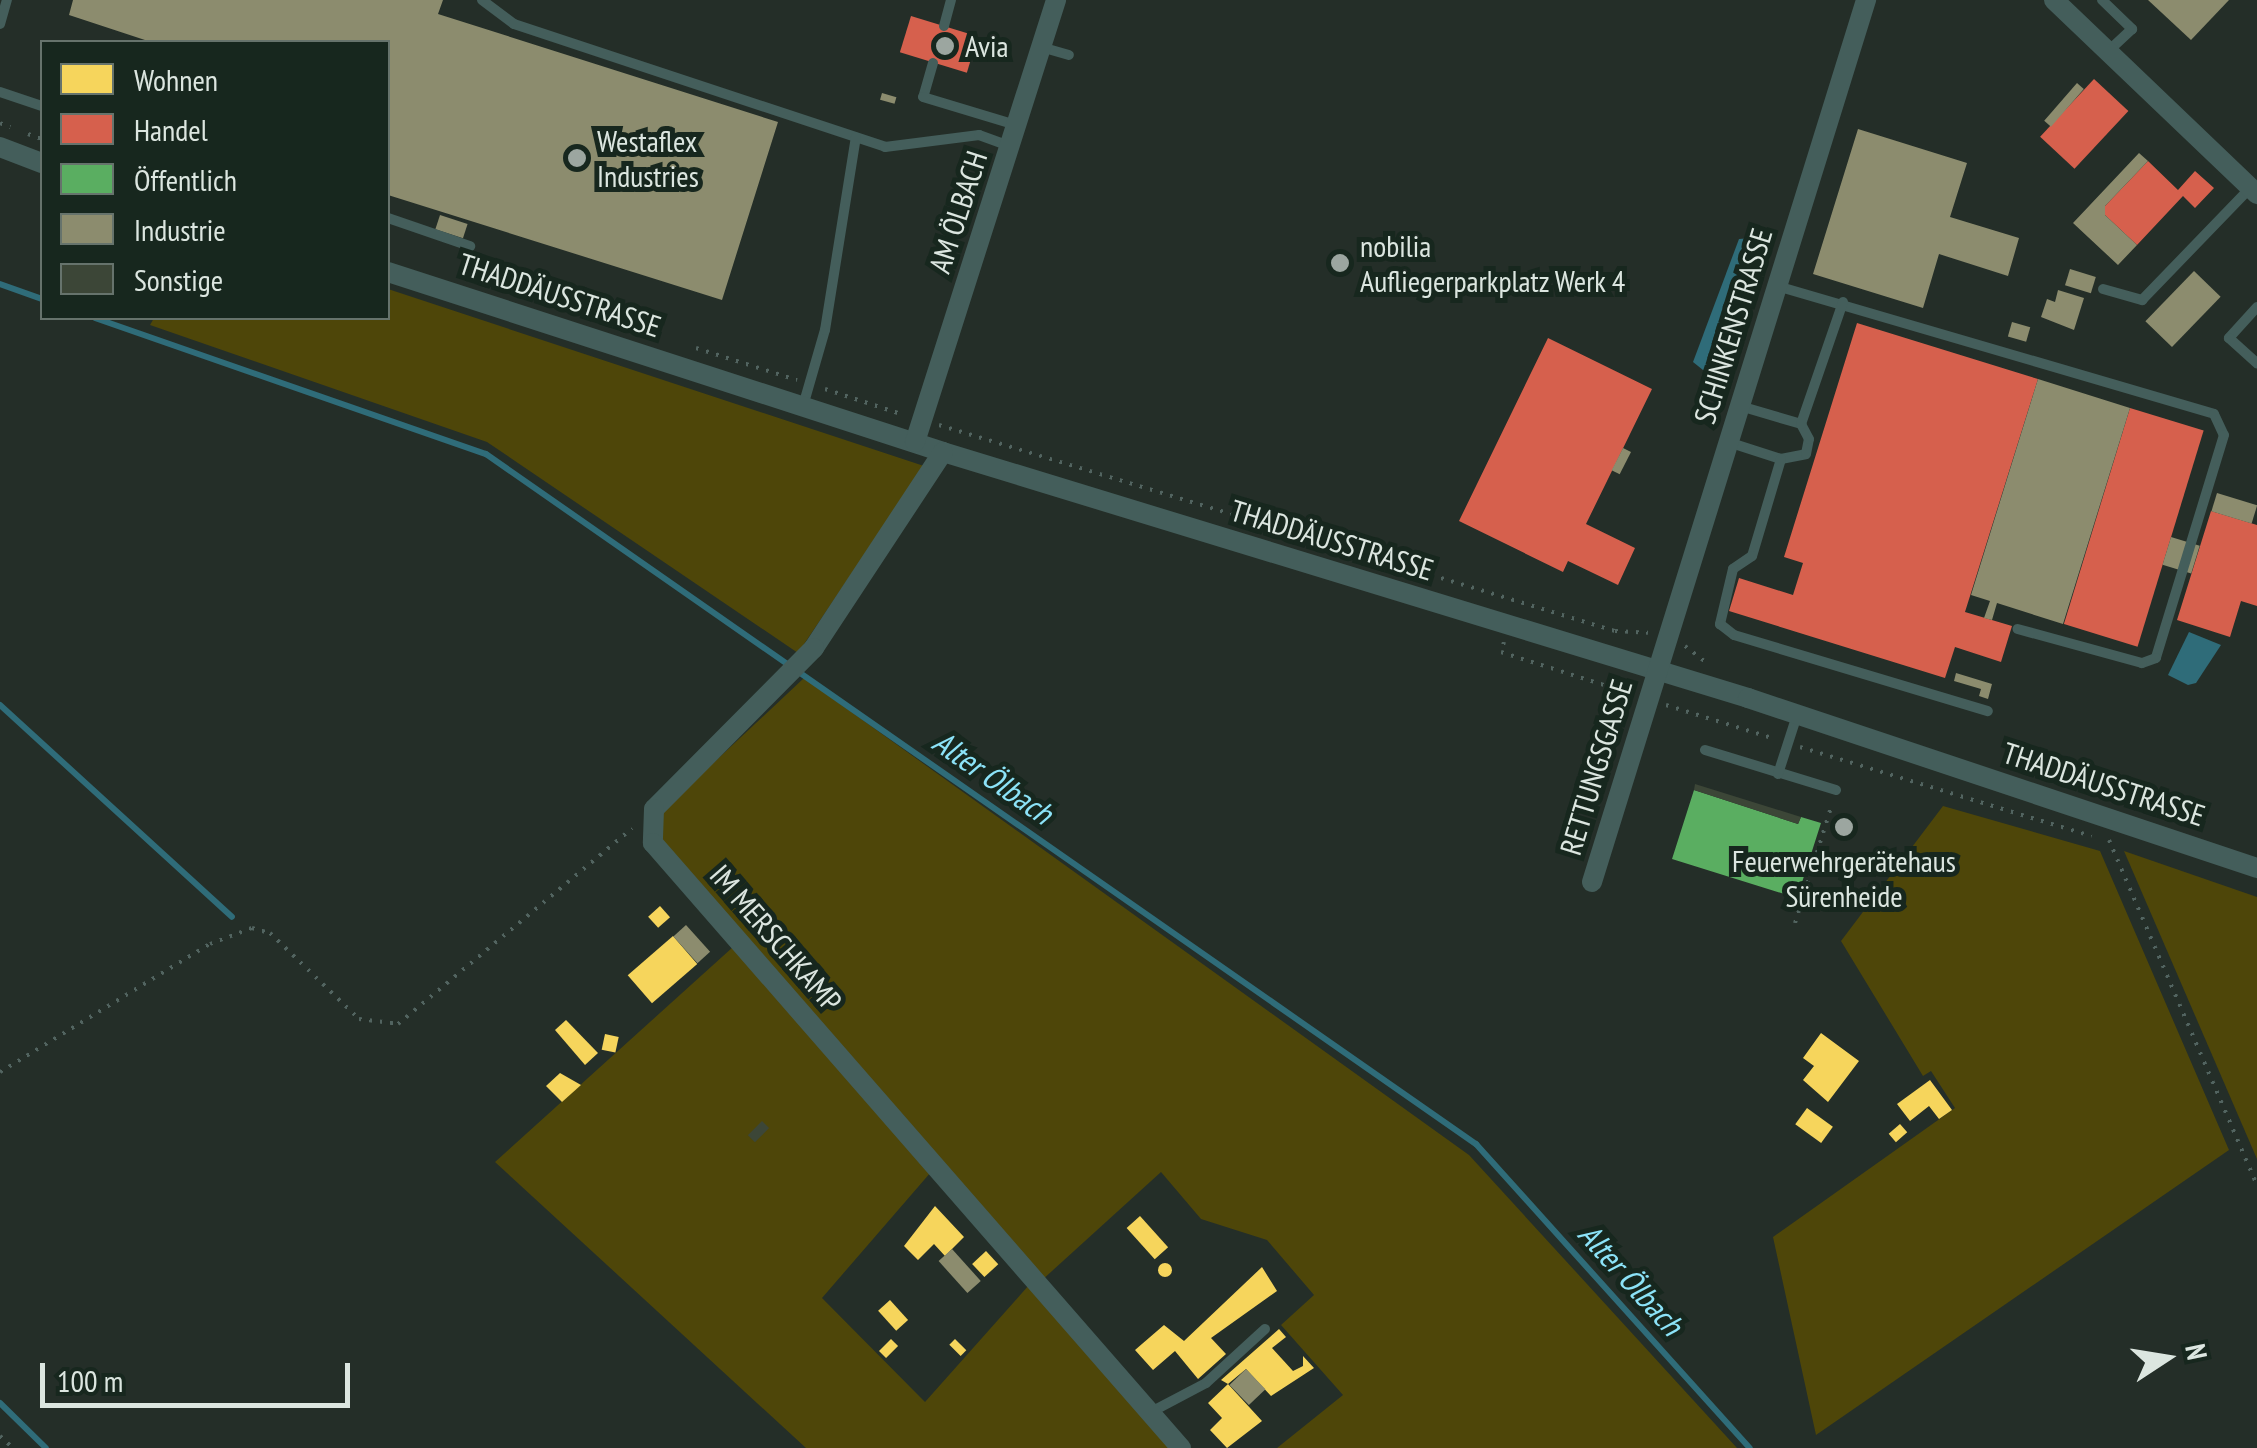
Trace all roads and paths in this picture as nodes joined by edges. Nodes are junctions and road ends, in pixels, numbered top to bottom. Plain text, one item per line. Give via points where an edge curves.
1 (7, 0) edge
2 (482, 0) edge
3 (951, 0) edge
4 (1056, 0) edge
5 (1866, 0) edge
6 (2054, 0) edge
7 (2102, 0) edge
8 (0, 24) edge
9 (944, 26) dead end
10 (1040, 47) junction
11 (2108, 52) junction
12 (1069, 54) dead end
13 (933, 63) dead end
14 (0, 92) edge
15 (40, 105) edge
16 (1017, 125) junction
17 (856, 138) junction
18 (1010, 146) junction
19 (0, 147) edge
20 (40, 162) edge
21 (2254, 191) edge
22 (390, 219) edge
23 (470, 246) dead end
24 (390, 273) edge
25 (1776, 286) junction
26 (2103, 289) dead end
27 (1842, 302) junction
28 (2257, 307) edge
29 (681, 344) dead end
30 (2257, 362) edge
31 (810, 384) junction
32 (804, 406) junction
33 (1740, 406) junction
34 (922, 420) junction
35 (1801, 424) junction
36 (915, 442) junction
37 (1728, 442) junction
38 (944, 452) junction
39 (1780, 459) junction
40 (1516, 601) junction
41 (1509, 626) junction
42 (2018, 628) dead end
43 (1667, 639) junction
44 (1709, 665) dead end
45 (1657, 670) junction
46 (1648, 699) junction
47 (1988, 711) dead end
48 (1797, 715) junction
49 (1788, 743) junction
50 (1704, 750) dead end
51 (1778, 774) junction
52 (1836, 790) joint
53 (649, 824) junction
54 (2108, 838) junction
55 (2120, 839) dead end
56 (2257, 868) edge
57 (1592, 882) dead end
58 (1795, 923) dead end
59 (0, 1072) edge
60 (2257, 1185) edge
61 (1266, 1329) dead end
62 (1151, 1412) junction
63 (0, 1436) edge
64 (12, 1448) edge
65 (1181, 1448) edge

1 - 8 lane
2 - 17 lane via 514,24
3 - 9 lane
4 - 10 street, AM ÖLBACH
5 - 25 street, SCHINKENSTRASSE
6 - 11 street
7 - 11 lane via 2132,28
10 - 12 lane
10 - 16 street, AM ÖLBACH
11 - 21 street
13 - 16 lane via 923,97
14 - 15 lane
16 - 18 street, AM ÖLBACH
17 - 18 lane via 886,147 980,135
17 - 31 lane
18 - 34 street, AM ÖLBACH
19 - 20 street
21 - 26 lane via 2142,300
22 - 23 lane
24 - 32 street, THADDÄUSSTRASSE
25 - 27 lane
25 - 33 street, SCHINKENSTRASSE
27 - 35 lane
27 - 42 lane via 2214,414 2224,435 2156,658 2142,664
28 - 30 lane via 2229,338
29 - 31 path
31 - 32 lane
31 - 34 path
32 - 36 street, THADDÄUSSTRASSE
33 - 35 lane
33 - 37 street, SCHINKENSTRASSE
34 - 36 street, AM ÖLBACH
34 - 40 path
35 - 39 lane via 1809,439 1806,454
36 - 38 street, THADDÄUSSTRASSE
37 - 39 lane
37 - 43 street, SCHINKENSTRASSE
38 - 41 street, THADDÄUSSTRASSE
38 - 53 street via 814,648 654,809
39 - 47 lane via 1752,556 1733,568 1720,624 1734,635
40 - 41 path
40 - 43 path
41 - 45 street, THADDÄUSSTRASSE
41 - 46 path via 1500,652
43 - 44 path via 1694,649
43 - 45 street, SCHINKENSTRASSE
45 - 46 street, RETTUNGSGASSE
45 - 48 street, THADDÄUSSTRASSE
46 - 49 path
46 - 57 street, RETTUNGSGASSE
48 - 49 lane
48 - 56 street, THADDÄUSSTRASSE
49 - 51 lane
49 - 54 path
50 - 51 lane
51 - 52 lane
52 - 58 path
53 - 59 path via 636,825 398,1024 359,1019 270,933 252,928 210,944
53 - 62 street, IM MERSCHKAMP via 652,843
54 - 55 path
54 - 60 path
61 - 62 lane via 1206,1384
62 - 65 street, IM MERSCHKAMP
63 - 64 path

